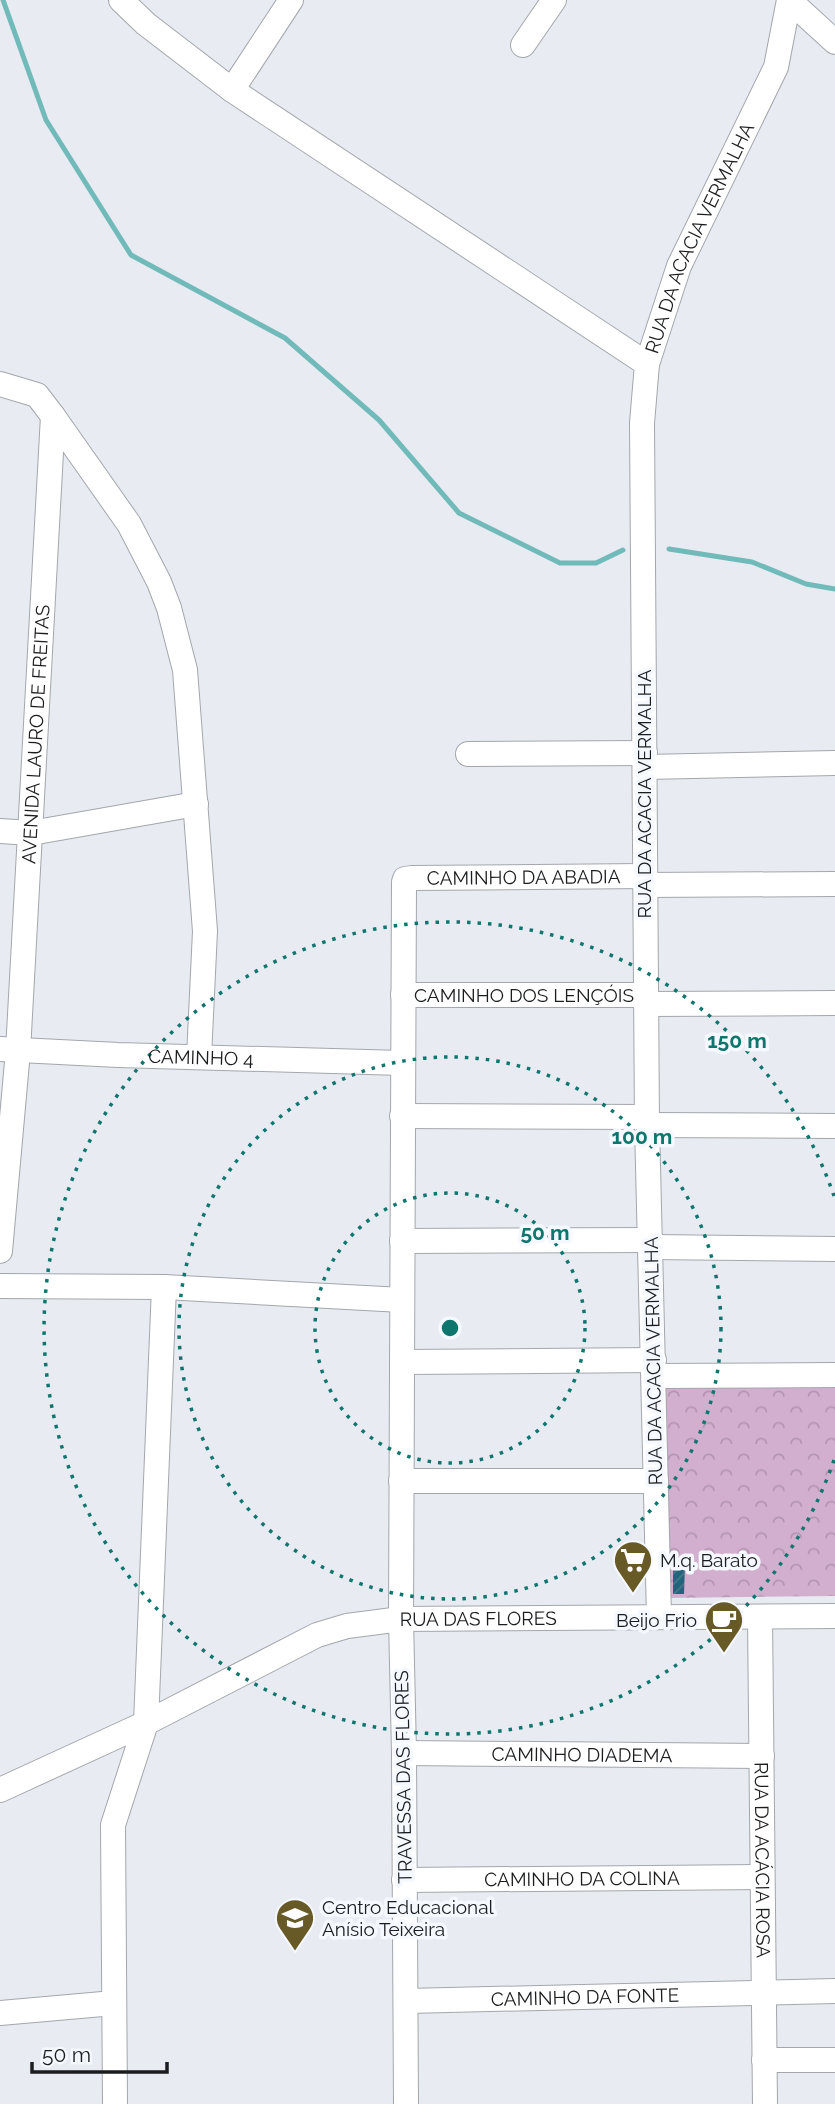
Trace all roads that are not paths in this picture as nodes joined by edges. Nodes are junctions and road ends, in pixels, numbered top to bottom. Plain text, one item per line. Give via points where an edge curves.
1 (121, 0) edge
2 (291, 0) edge
3 (554, 0) edge
4 (789, 0) edge
5 (835, 42) edge
6 (523, 45) dead end
7 (232, 90) junction
8 (647, 364) junction
9 (0, 384) edge
10 (53, 416) junction
11 (468, 754) dead end
12 (645, 760) junction
13 (835, 763) edge
14 (196, 804) junction
15 (0, 831) edge
16 (31, 833) junction
17 (405, 880) joint
18 (644, 881) junction
19 (835, 884) edge
20 (402, 995) junction
21 (645, 1000) junction
22 (835, 1003) edge
23 (9, 1050) edge
24 (199, 1056) junction
25 (402, 1063) junction
26 (402, 1116) junction
27 (647, 1121) junction
28 (835, 1126) edge
29 (402, 1241) junction
30 (651, 1244) junction
31 (835, 1248) edge
32 (0, 1251) edge
33 (0, 1286) edge
34 (164, 1287) junction
35 (402, 1300) junction
36 (402, 1362) junction
37 (654, 1368) junction
38 (835, 1375) edge
39 (401, 1481) junction
40 (656, 1481) junction
41 (760, 1616) junction
42 (835, 1616) edge
43 (659, 1617) junction
44 (401, 1619) junction
45 (146, 1723) junction
46 (404, 1753) junction
47 (762, 1756) junction
48 (0, 1790) edge
49 (762, 1877) junction
50 (404, 1880) junction
51 (835, 1991) edge
52 (764, 1992) junction
53 (407, 2001) junction
54 (114, 2003) junction
55 (0, 2012) edge
56 (764, 2060) junction
57 (835, 2060) edge
58 (116, 2104) edge
59 (406, 2104) edge
60 (765, 2104) edge

1 - 7 street
2 - 7 street
3 - 6 street
4 - 5 street
4 - 8 street, RUA DA ACACIA VERMALHA via 776,67 688,243
7 - 8 street
8 - 12 street, RUA DA ACACIA VERMALHA via 642,423
9 - 10 street via 37,396
10 - 14 street via 129,524 169,608 185,670
10 - 16 street, AVENIDA LAURO DE FREITAS
11 - 12 street
12 - 13 street
12 - 18 street, RUA DA ACACIA VERMALHA
14 - 16 street
14 - 24 street via 205,932
15 - 16 street
16 - 23 street, AVENIDA LAURO DE FREITAS
17 - 18 street, CAMINHO DA ABADIA
17 - 20 street, TRAVESSA DAS FLORES
18 - 19 street, CAMINHO DA ABADIA
18 - 21 street, RUA DA ACACIA VERMALHA
20 - 21 street, CAMINHO DOS LENÇÓIS
20 - 25 street, TRAVESSA DAS FLORES
21 - 22 street, CAMINHO DOS LENÇÓIS
21 - 27 street, RUA DA ACACIA VERMALHA
23 - 24 street, CAMINHO 4
23 - 32 street, AVENIDA LAURO DE FREITAS
24 - 25 street, CAMINHO 4
25 - 26 street, TRAVESSA DAS FLORES
26 - 27 street
26 - 29 street, TRAVESSA DAS FLORES
27 - 28 street
27 - 30 street, RUA DA ACACIA VERMALHA
29 - 30 street
29 - 35 street, TRAVESSA DAS FLORES
30 - 31 street
30 - 37 street, RUA DA ACACIA VERMALHA
33 - 34 street
34 - 35 street
34 - 45 street
35 - 36 street, TRAVESSA DAS FLORES
36 - 37 street
36 - 39 street, TRAVESSA DAS FLORES
37 - 38 street
37 - 40 street, RUA DA ACACIA VERMALHA
39 - 40 street
39 - 44 street, TRAVESSA DAS FLORES
40 - 43 street, RUA DA ACACIA VERMALHA
41 - 42 street, RUA DAS FLORES
41 - 43 street, RUA DAS FLORES
41 - 47 street, RUA DA ACÁCIA ROSA
43 - 44 street, RUA DAS FLORES
44 - 45 street, RUA DAS FLORES via 317,1635
44 - 46 street, TRAVESSA DAS FLORES
45 - 48 street, RUA DAS FLORES
45 - 54 street via 113,1825
46 - 47 street, CAMINHO DIADEMA
46 - 50 street, TRAVESSA DAS FLORES
47 - 49 street, RUA DA ACÁCIA ROSA
49 - 50 street, CAMINHO DA COLINA
49 - 52 street, RUA DA ACÁCIA ROSA
50 - 53 street, TRAVESSA DAS FLORES
51 - 52 street, CAMINHO DA FONTE
52 - 53 street, CAMINHO DA FONTE
52 - 56 street, RUA DA ACÁCIA ROSA
53 - 59 street, TRAVESSA DAS FLORES
54 - 55 street
54 - 58 street
56 - 57 street
56 - 60 street, RUA DA ACÁCIA ROSA

